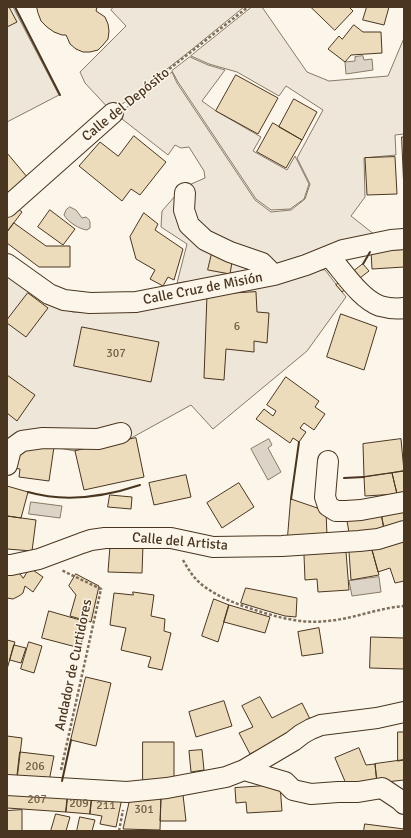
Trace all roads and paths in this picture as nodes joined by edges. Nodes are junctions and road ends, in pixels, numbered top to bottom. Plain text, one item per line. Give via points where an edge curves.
1 (248, 7) edge
2 (114, 113) joint
3 (185, 193) dead end
4 (7, 207) edge
5 (404, 239) edge
6 (330, 256) junction
7 (7, 264) edge
8 (274, 275) junction
9 (404, 308) edge
10 (120, 433) dead end
11 (328, 461) dead end
12 (7, 465) edge
13 (404, 502) edge
14 (404, 531) edge
15 (171, 538) junction
16 (39, 559) junction
17 (7, 565) edge
18 (404, 606) edge
19 (404, 712) edge
20 (244, 770) junction
21 (7, 784) edge
22 (404, 787) edge
23 (57, 788) junction
24 (382, 788) junction
25 (404, 804) edge

1 - 2 path, Calle del Depósito
2 - 4 street, Calle del Depósito
3 - 8 street via 184,210 189,225 206,240 262,263
5 - 6 street, Calle Cruz de Misión via 355,247
6 - 8 street, Calle Cruz de Misión
6 - 9 street via 368,299 379,306
7 - 8 street, Calle Cruz de Misión via 48,294 64,300 90,303 136,302
10 - 12 street via 98,439 43,438 22,441 11,448
11 - 13 street via 325,497 328,506 336,511 361,510
14 - 15 street, Calle del Artista via 359,542 282,546 213,547
15 - 16 street, Calle del Artista via 120,537 91,540
15 - 18 path via 189,571 213,593 284,619 327,622
16 - 17 street, Calle del Artista
16 - 23 path, Andador de Curtidores via 101,589
19 - 20 street via 321,725
20 - 23 street via 226,777 151,790 127,792
20 - 24 street via 285,782 293,790 311,794
21 - 23 street
22 - 24 street
24 - 25 street

